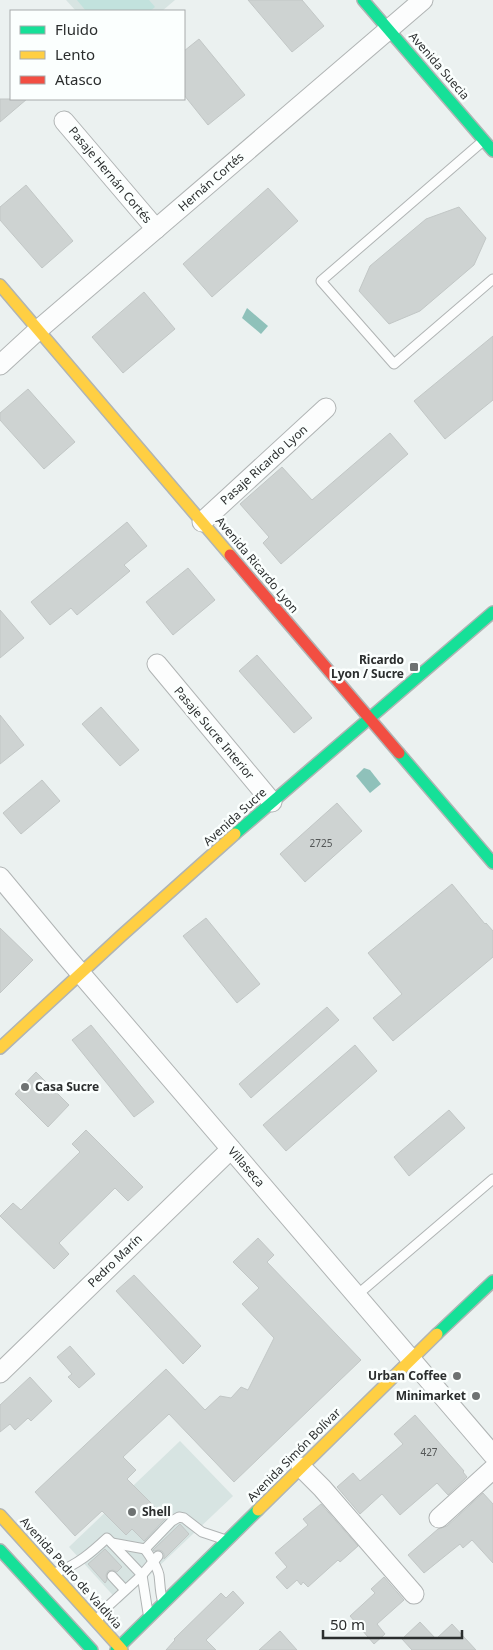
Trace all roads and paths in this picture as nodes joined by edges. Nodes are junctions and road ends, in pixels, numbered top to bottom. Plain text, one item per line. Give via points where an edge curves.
1 (363, 0) edge
2 (423, 0) edge
3 (389, 29) junction
4 (64, 121) dead end
5 (484, 140) junction
6 (493, 151) edge
7 (156, 229) junction
8 (493, 278) edge
9 (0, 286) edge
10 (38, 330) junction
11 (0, 365) edge
12 (326, 408) dead end
13 (202, 522) junction
14 (493, 612) edge
15 (157, 664) dead end
16 (368, 718) junction
17 (272, 802) junction
18 (493, 863) edge
19 (0, 877) edge
20 (80, 973) junction
21 (0, 1048) edge
22 (230, 1149) junction
23 (493, 1179) edge
24 (493, 1281) edge
25 (357, 1295) junction
26 (411, 1359) junction
27 (0, 1373) edge
28 (493, 1455) edge
29 (301, 1467) junction
30 (493, 1469) edge
31 (0, 1515) edge
32 (439, 1518) dead end
33 (228, 1540) junction
34 (112, 1543) junction
35 (145, 1549) junction
36 (0, 1550) edge
37 (156, 1559) junction
38 (53, 1573) junction
39 (142, 1575) junction
40 (112, 1576) dead end
41 (125, 1590) junction
42 (414, 1594) dead end
43 (163, 1605) junction
44 (149, 1618) junction
45 (97, 1621) junction
46 (119, 1649) edge
47 (92, 1650) edge

1 - 3 street, Avenida Suecia
2 - 3 street, Hernán Cortés
3 - 5 street, Avenida Suecia
3 - 7 street, Hernán Cortés
4 - 7 street, Pasaje Hernán Cortés
5 - 6 street, Avenida Suecia
5 - 8 lane via 321,281 394,364
7 - 10 street, Hernán Cortés
9 - 10 street, Avenida Ricardo Lyon
10 - 11 street, Hernán Cortés
10 - 13 street, Avenida Ricardo Lyon
12 - 13 street, Pasaje Ricardo Lyon
13 - 16 street, Avenida Ricardo Lyon
14 - 16 street, Avenida Sucre
15 - 17 street, Pasaje Sucre Interior
16 - 17 street, Avenida Sucre
16 - 18 street, Avenida Ricardo Lyon
17 - 20 street, Avenida Sucre
19 - 20 street, Villaseca
20 - 21 street, Avenida Sucre
20 - 22 street, Villaseca
22 - 25 street, Villaseca
22 - 27 street, Pedro Marín
23 - 25 lane
24 - 26 street, Avenida Simón Bolívar
25 - 26 street, Villaseca
26 - 28 street, Villaseca
26 - 29 street, Avenida Simón Bolívar
29 - 33 street, Avenida Simón Bolívar
29 - 42 street
30 - 32 street
31 - 38 street, Avenida Pedro de Valdivia
33 - 35 lane via 202,1532 179,1517
33 - 43 street, Avenida Simón Bolívar
34 - 35 lane
34 - 38 lane via 107,1538 92,1556
34 - 39 lane
35 - 37 lane
36 - 47 street
37 - 39 lane
37 - 43 lane
38 - 45 street, Avenida Pedro de Valdivia
39 - 41 lane
39 - 44 lane
40 - 41 lane
41 - 45 lane
43 - 44 street, Avenida Simón Bolívar
44 - 46 street, Avenida Simón Bolívar
45 - 46 street, Avenida Pedro de Valdivia

